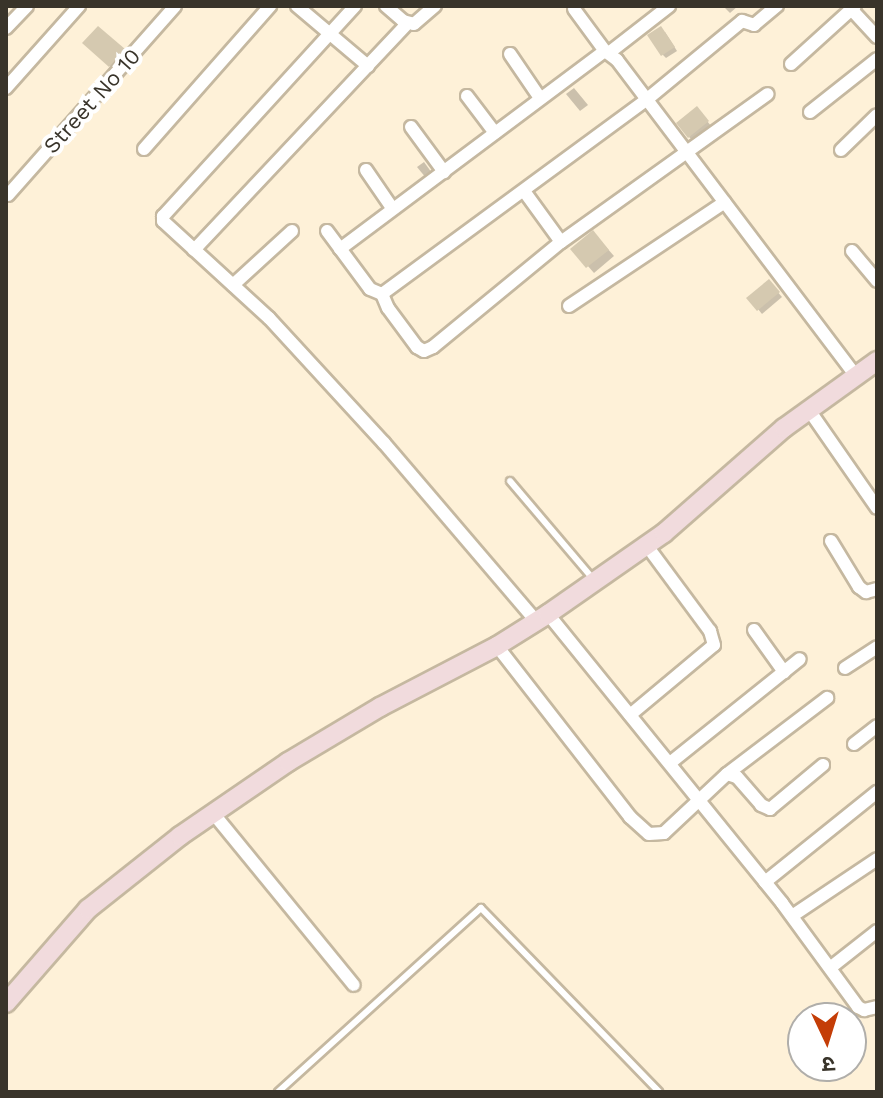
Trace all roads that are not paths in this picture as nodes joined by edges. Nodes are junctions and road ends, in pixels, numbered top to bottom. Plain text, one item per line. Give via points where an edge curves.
1 (27, 6) edge
2 (79, 6) edge
3 (175, 6) edge
4 (270, 6) edge
5 (297, 6) edge
6 (355, 6) edge
7 (386, 6) edge
8 (435, 6) edge
9 (669, 6) edge
10 (777, 6) edge
11 (853, 8) edge
12 (574, 9) dead end
13 (407, 24) junction
14 (6, 28) edge
15 (331, 34) junction
16 (877, 37) edge
17 (608, 52) junction
18 (510, 54) dead end
19 (877, 59) edge
20 (791, 64) dead end
21 (368, 66) junction
22 (6, 88) edge
23 (768, 94) dead end
24 (467, 96) dead end
25 (540, 98) junction
26 (645, 101) junction
27 (810, 112) dead end
28 (877, 115) edge
29 (411, 127) dead end
30 (495, 133) junction
31 (144, 149) dead end
32 (841, 150) dead end
33 (685, 152) junction
34 (366, 170) dead end
35 (444, 172) junction
36 (524, 191) junction
37 (8, 195) edge
38 (725, 202) junction
39 (392, 208) junction
40 (292, 231) dead end
41 (327, 231) dead end
42 (561, 242) junction
43 (340, 249) junction
44 (194, 250) junction
45 (852, 251) dead end
46 (877, 281) edge
47 (233, 285) junction
48 (382, 294) junction
49 (569, 306) dead end
50 (875, 366) edge
51 (855, 375) junction
52 (809, 410) junction
53 (510, 481) dead end
54 (877, 508) edge
55 (831, 541) dead end
56 (647, 546) junction
57 (595, 582) junction
58 (877, 589) edge
59 (542, 618) junction
60 (754, 630) dead end
61 (497, 646) junction
62 (877, 647) edge
63 (800, 659) dead end
64 (845, 668) dead end
65 (784, 672) junction
66 (827, 698) dead end
67 (630, 715) junction
68 (877, 726) edge
69 (854, 744) dead end
70 (670, 763) junction
71 (823, 765) dead end
72 (727, 774) junction
73 (877, 792) edge
74 (699, 800) junction
75 (213, 813) junction
76 (877, 859) edge
77 (765, 882) junction
78 (792, 916) junction
79 (877, 931) edge
80 (830, 968) junction
81 (354, 985) dead end
82 (6, 1003) edge
83 (877, 1007) edge
84 (278, 1092) edge
85 (659, 1092) edge

1 - 14 street
2 - 22 street
3 - 37 street, Street No 10
4 - 31 street
5 - 15 street
6 - 15 street
7 - 13 street
8 - 13 street via 418,23
9 - 17 street
10 - 26 street via 754,25 742,21
11 - 16 street
11 - 20 street
12 - 17 street
13 - 21 street
15 - 21 street
15 - 44 street via 163,216
17 - 25 street via 599,52
17 - 26 street
18 - 25 street
19 - 27 street
21 - 44 street
23 - 33 street
24 - 30 street
25 - 30 street
26 - 33 street
26 - 36 street
28 - 32 street
29 - 35 street
30 - 35 street
33 - 38 street
33 - 42 street
34 - 39 street
35 - 39 street
36 - 42 street
36 - 48 street
38 - 49 street
38 - 51 street
39 - 43 street
40 - 47 street
41 - 43 street
42 - 48 street via 428,350 417,347
43 - 48 street via 370,289
44 - 47 street
45 - 46 street
47 - 59 street
50 - 51 street
51 - 52 street
52 - 54 street
52 - 56 street
53 - 57 lane
55 - 58 street via 859,587 866,592
56 - 57 street
56 - 67 street via 710,631 714,645
57 - 59 street
59 - 61 street
59 - 67 street
60 - 65 street
61 - 74 street via 630,817 649,834 664,833
61 - 75 street via 380,707
62 - 64 street
63 - 65 street
65 - 70 street
66 - 72 street
67 - 70 street
68 - 69 street
70 - 74 street
71 - 72 street via 770,809
72 - 74 street
73 - 77 street
74 - 77 street
75 - 81 street
75 - 82 street via 88,909
76 - 78 street
77 - 78 street
78 - 80 street
79 - 80 street
80 - 83 street via 858,1007
84 - 85 lane via 481,908

